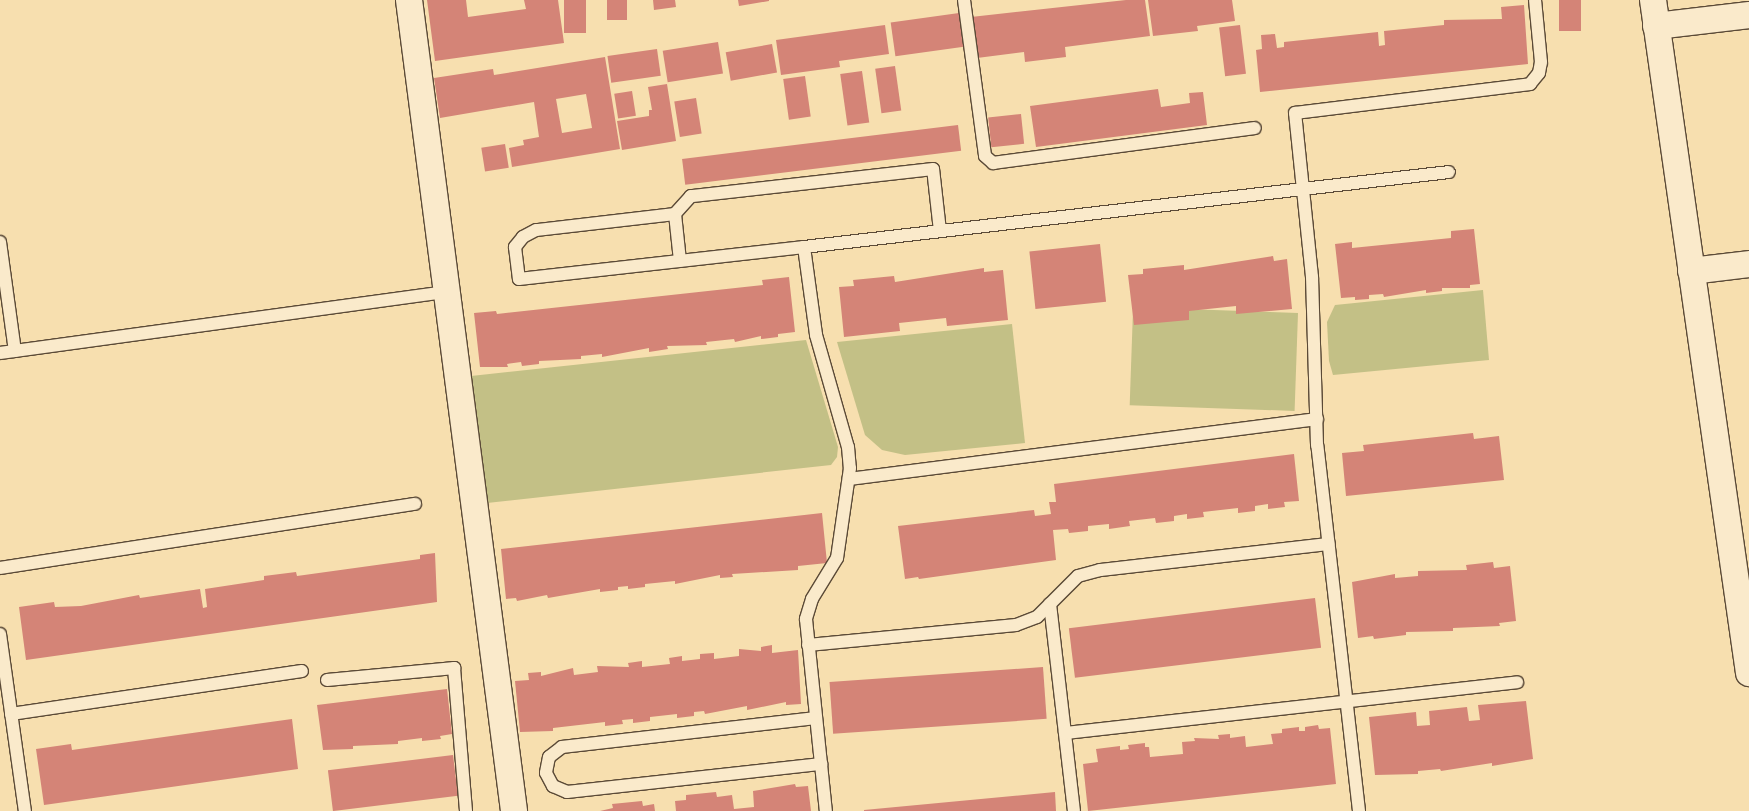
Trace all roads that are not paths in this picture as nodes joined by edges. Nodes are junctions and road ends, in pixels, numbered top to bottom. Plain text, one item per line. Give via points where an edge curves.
1 (409, 0) edge
2 (964, 0) edge
3 (1535, 0) edge
4 (1653, 0) edge
5 (1749, 15) edge
6 (1656, 26) junction
7 (1255, 128) dead end
8 (1449, 172) dead end
9 (1303, 189) junction
10 (675, 214) junction
11 (940, 231) junction
12 (0, 242) edge
13 (804, 246) junction
14 (680, 261) junction
15 (1749, 264) edge
16 (1691, 272) junction
17 (446, 292) junction
18 (15, 351) junction
19 (0, 353) edge
20 (1317, 419) junction
21 (849, 479) junction
22 (415, 504) dead end
23 (1328, 544) junction
24 (1741, 556) edge
25 (0, 568) edge
26 (1050, 604) junction
27 (0, 634) edge
28 (808, 645) junction
29 (302, 671) dead end
30 (1749, 673) edge
31 (327, 680) dead end
32 (1517, 682) dead end
33 (1346, 701) junction
34 (11, 714) junction
35 (816, 718) junction
36 (1065, 733) junction
37 (821, 764) junction
38 (25, 811) edge
39 (466, 811) edge
40 (514, 811) edge
41 (826, 811) edge
42 (1074, 811) edge
43 (1359, 811) edge

1 - 17 street
2 - 7 lane via 985,156 992,163
3 - 9 lane via 1542,62 1539,73 1530,84 1295,113
4 - 6 street
5 - 6 street
6 - 16 street
8 - 9 lane
9 - 11 lane
9 - 20 lane via 1312,277
10 - 11 lane via 691,196 933,168
10 - 14 lane
10 - 14 lane via 536,230 518,242 516,255 519,279
11 - 13 lane
12 - 18 lane
13 - 14 lane
13 - 21 lane via 816,335 848,446
15 - 16 street
16 - 24 street
17 - 18 lane
17 - 40 street
18 - 19 lane
20 - 21 lane
20 - 23 lane
21 - 28 lane via 837,558 812,599 806,619
22 - 25 lane
23 - 26 lane via 1100,570 1078,576
23 - 33 lane
24 - 30 street
26 - 28 lane via 1037,617 1016,624
26 - 36 lane
27 - 34 lane
28 - 35 lane
29 - 34 lane
31 - 39 lane via 454,668
32 - 33 lane
33 - 36 lane
33 - 43 lane
34 - 38 lane
35 - 37 lane
35 - 37 lane via 562,747 549,757 546,773 554,786 567,792
36 - 42 lane
37 - 41 lane

